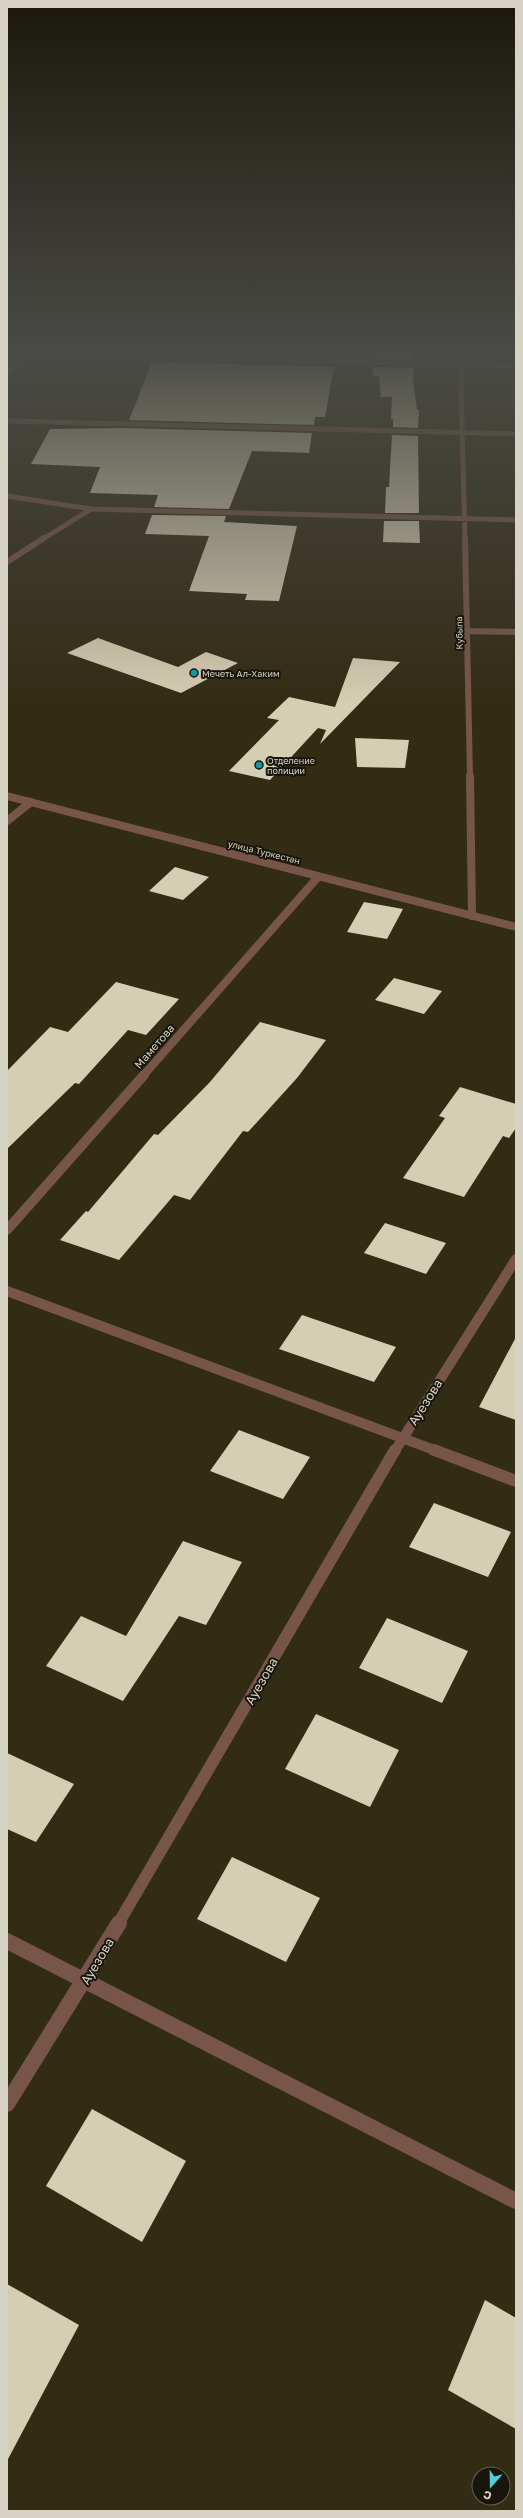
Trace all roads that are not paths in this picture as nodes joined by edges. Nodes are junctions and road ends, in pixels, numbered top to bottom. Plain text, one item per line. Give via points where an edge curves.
1 (463, 468) edge
2 (7, 496) edge
3 (91, 509) junction
4 (464, 519) junction
5 (516, 520) edge
6 (7, 562) edge
7 (468, 631) junction
8 (516, 632) edge
9 (7, 796) edge
10 (31, 802) junction
11 (7, 821) edge
12 (318, 876) junction
13 (472, 916) junction
14 (516, 927) edge
15 (7, 1230) edge
16 (516, 1259) edge
17 (7, 1291) edge
18 (402, 1439) junction
19 (516, 1482) edge
20 (7, 1941) edge
21 (85, 1981) junction
22 (7, 2104) edge
23 (516, 2201) edge

1 - 4 street, Кубыла
2 - 3 street
3 - 4 street
3 - 6 street
4 - 5 street
4 - 7 street, Кубыла
7 - 8 street
7 - 13 street, Кубыла
9 - 10 street, улица Туркестан
10 - 11 street
10 - 12 street, улица Туркестан
12 - 13 street, улица Туркестан
12 - 15 street, Маметова
13 - 14 street, улица Туркестан
16 - 18 street, Ауезова
17 - 18 street
18 - 19 street
18 - 21 street, Ауезова
20 - 21 street
21 - 22 street, Ауезова
21 - 23 street

